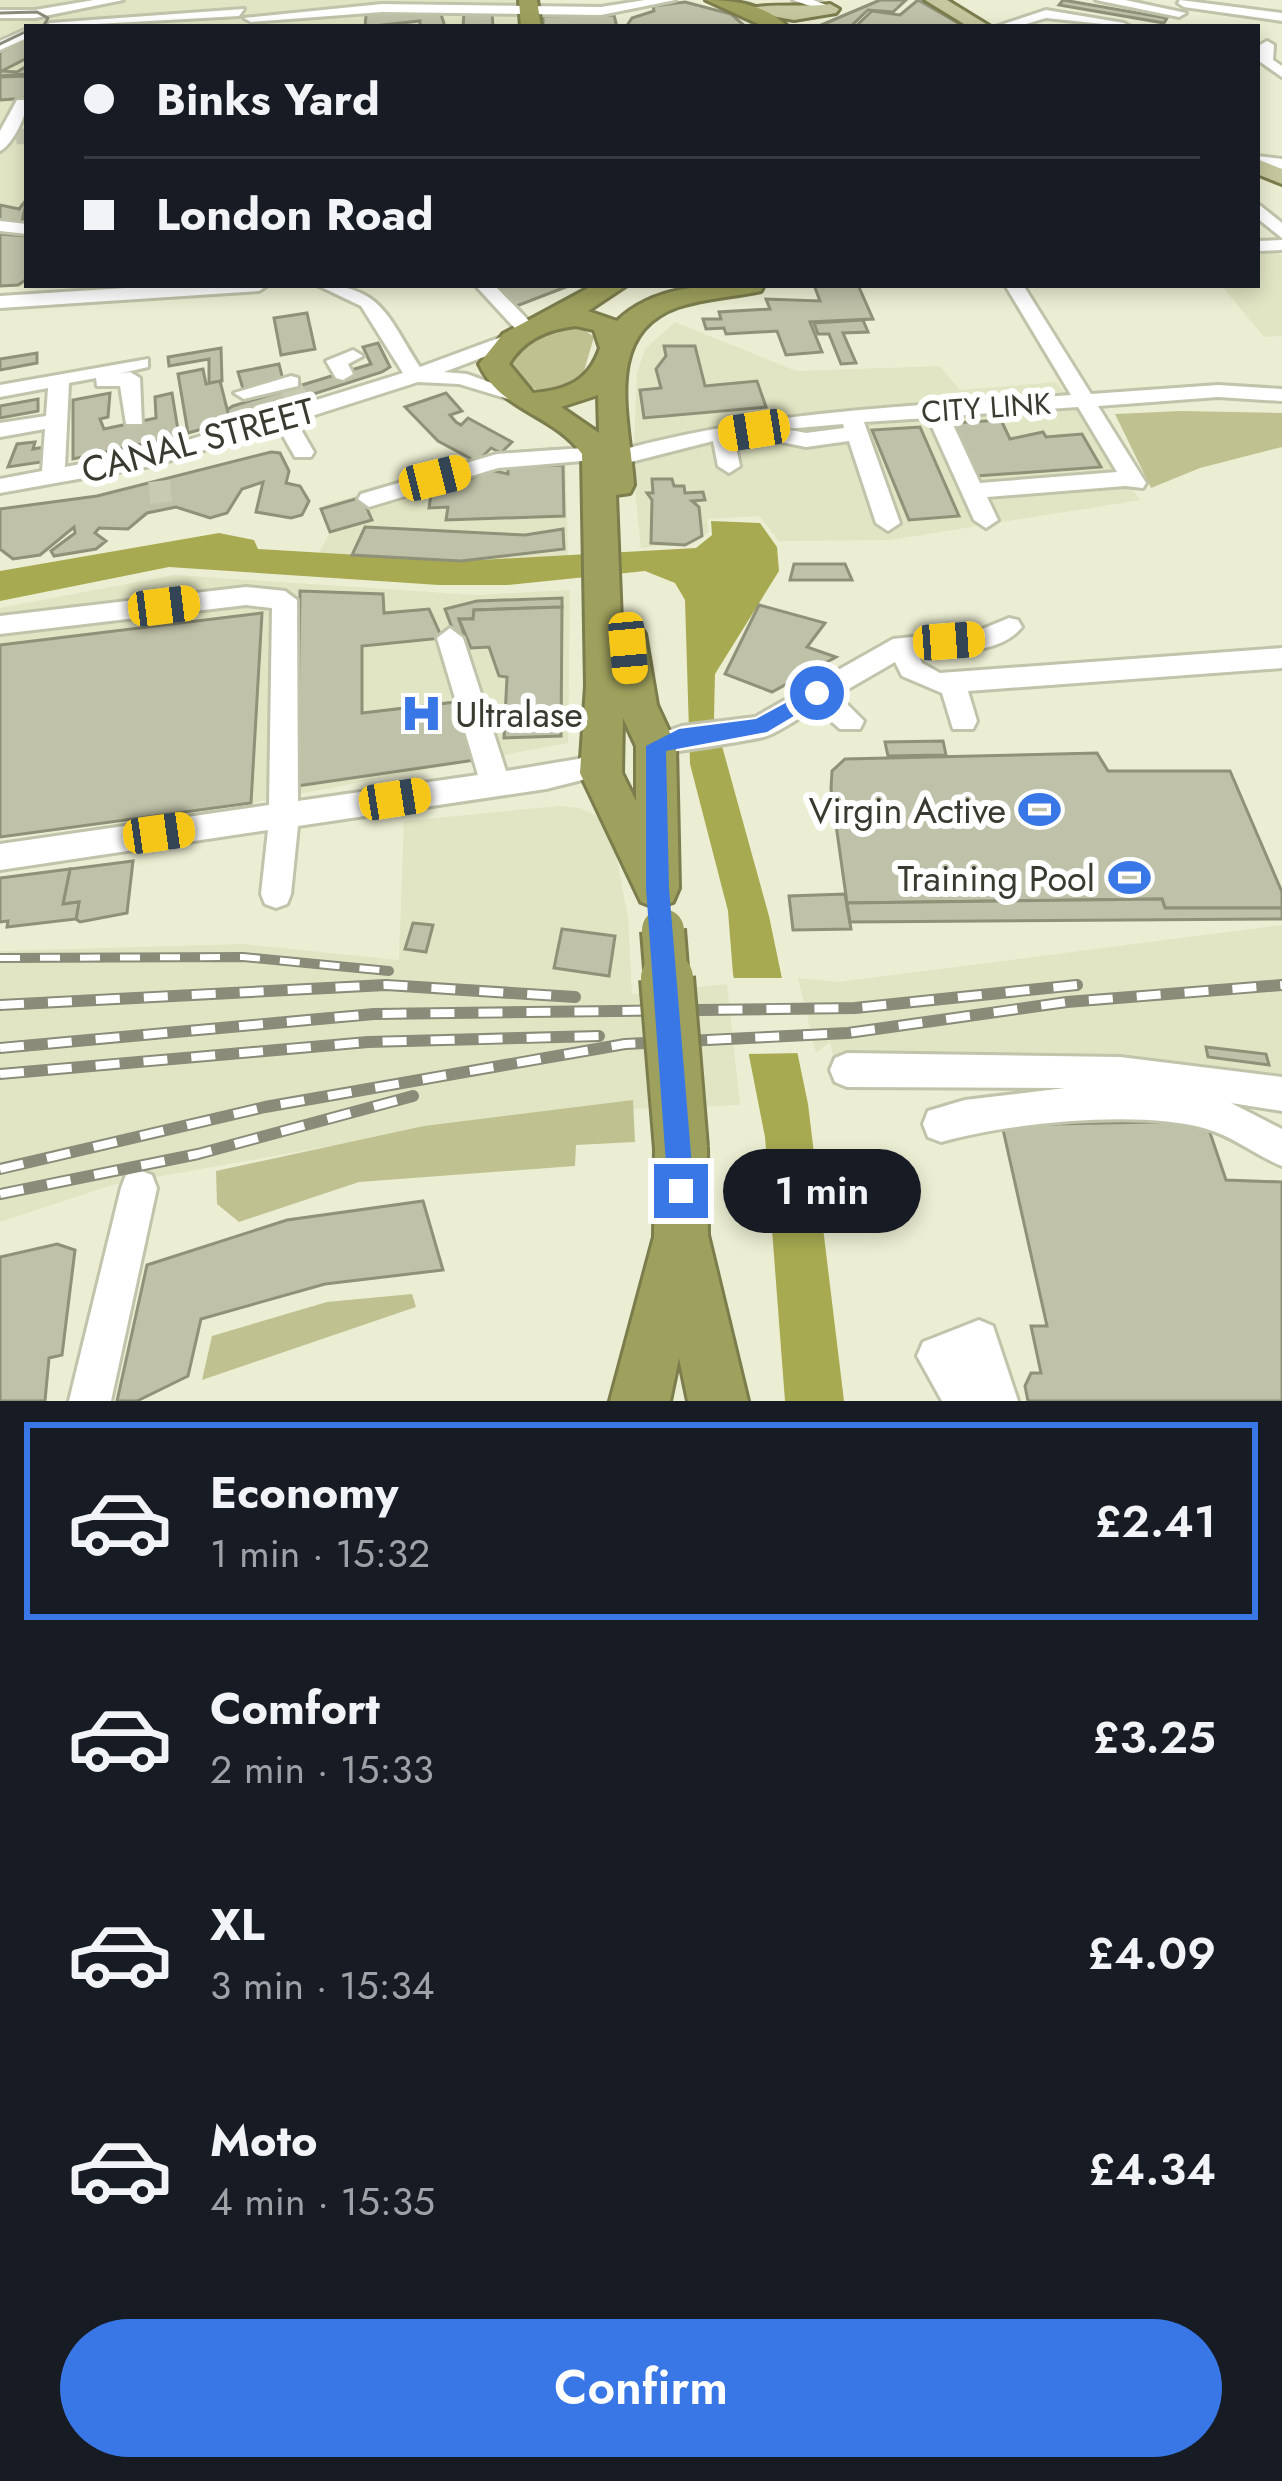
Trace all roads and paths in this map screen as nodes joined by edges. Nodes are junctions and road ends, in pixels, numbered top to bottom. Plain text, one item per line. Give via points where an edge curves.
1 (117, 0) edge
2 (669, 0) edge
3 (800, 0) edge
4 (934, 0) edge
5 (1023, 0) edge
6 (1102, 0) edge
7 (88, 1) edge
8 (719, 1) edge
9 (850, 2) edge
10 (452, 8) junction
11 (361, 9) junction
12 (752, 11) junction
13 (1180, 11) edge
14 (530, 12) edge
15 (1044, 12) junction
16 (0, 14) edge
17 (244, 14) edge
18 (1282, 17) edge
19 (818, 18) edge
20 (37, 20) edge
21 (170, 22) edge
22 (122, 24) edge
23 (360, 24) edge
24 (452, 24) edge
25 (773, 24) edge
26 (773, 24) edge
27 (781, 24) edge
28 (976, 24) edge
29 (1009, 24) edge
30 (1108, 24) edge
31 (1122, 24) edge
32 (1268, 45) edge
33 (1282, 73) edge
34 (18, 102) edge
35 (6, 141) edge
36 (214, 288) edge
37 (333, 288) edge
38 (487, 288) edge
39 (608, 288) edge
40 (739, 288) edge
41 (1016, 288) edge
42 (0, 302) edge
43 (525, 333) junction
44 (612, 356) junction
45 (288, 358) dead end
46 (141, 364) dead end
47 (404, 380) junction
48 (59, 385) junction
49 (0, 391) edge
50 (244, 393) dead end
51 (1282, 395) edge
52 (522, 398) junction
53 (293, 399) junction
54 (1083, 400) junction
55 (936, 412) junction
56 (134, 419) dead end
57 (59, 420) junction
58 (854, 424) junction
59 (0, 430) edge
60 (723, 435) junction
61 (612, 446) junction
62 (303, 452) dead end
63 (729, 466) dead end
64 (53, 478) junction
65 (0, 486) edge
66 (974, 491) junction
67 (369, 499) dead end
68 (986, 520) dead end
69 (888, 523) dead end
70 (611, 571) junction
71 (0, 625) edge
72 (996, 633) dead end
73 (450, 638) dead end
74 (902, 646) junction
75 (1282, 658) edge
76 (952, 682) junction
77 (817, 693) junction
78 (850, 721) dead end
79 (963, 722) dead end
80 (669, 741) junction
81 (602, 759) junction
82 (494, 783) junction
83 (282, 816) junction
84 (0, 856) edge
85 (279, 880) dead end
86 (660, 909) junction
87 (847, 1070) dead end
88 (1282, 1094) edge
89 (940, 1124) dead end
90 (1282, 1148) edge
91 (139, 1188) dead end
92 (681, 1234) junction
93 (662, 1388) edge
94 (90, 1401) edge
95 (718, 1401) edge
96 (977, 1401) edge
97 (997, 1401) edge

1 - 7 street
2 - 14 street
3 - 19 street
4 - 28 main road
5 - 15 street
6 - 13 street
7 - 20 street
8 - 12 highway
8 - 25 highway
9 - 19 main road
10 - 11 street
10 - 14 street
10 - 24 street
11 - 17 street
11 - 23 street
12 - 19 main road
12 - 26 highway
13 - 18 street
15 - 29 street
15 - 30 street
15 - 31 street
16 - 20 street
17 - 21 street
19 - 27 main road
21 - 22 street
32 - 33 street via 1266,61
34 - 35 street
36 - 42 street
37 - 47 street via 368,302
38 - 43 street
39 - 43 highway
40 - 44 highway via 641,313 620,331
41 - 54 street
43 - 44 highway via 589,318 606,325
43 - 47 street, CANAL STREET
43 - 52 highway via 494,364 500,384
44 - 52 highway via 584,393
44 - 61 highway
45 - 53 street
46 - 48 street
47 - 52 street, CANAL STREET via 460,378
47 - 53 street, CANAL STREET via 350,377
48 - 49 street
48 - 56 street via 130,377
48 - 57 street
50 - 53 street
51 - 54 street, CITY LINK via 1189,387
52 - 61 highway
53 - 62 street
53 - 64 street, CANAL STREET via 158,470
54 - 55 street, CITY LINK
54 - 66 street via 1133,481
55 - 58 street, CITY LINK
55 - 66 street
57 - 59 street
57 - 64 street
58 - 60 street, CITY LINK via 806,440 754,430
58 - 69 street
60 - 61 street
60 - 63 street
61 - 67 street via 497,461
61 - 70 highway
64 - 65 street, CANAL STREET
66 - 68 street
70 - 80 highway via 630,676
70 - 81 highway
71 - 83 street via 246,596 285,600
72 - 74 street
73 - 82 street
74 - 76 street via 919,677
74 - 77 street
75 - 76 street
76 - 79 street
77 - 78 street
77 - 80 street via 771,722
80 - 86 highway
81 - 82 street via 584,770
81 - 86 highway via 604,783 628,820
82 - 83 street
83 - 84 street
83 - 85 street
86 - 92 highway, bridge
87 - 88 street via 1047,1069
89 - 90 street via 1034,1108 1206,1111
91 - 94 street
92 - 93 highway
92 - 93 highway
93 - 95 highway
96 - 97 street via 959,1390 937,1356 980,1340

